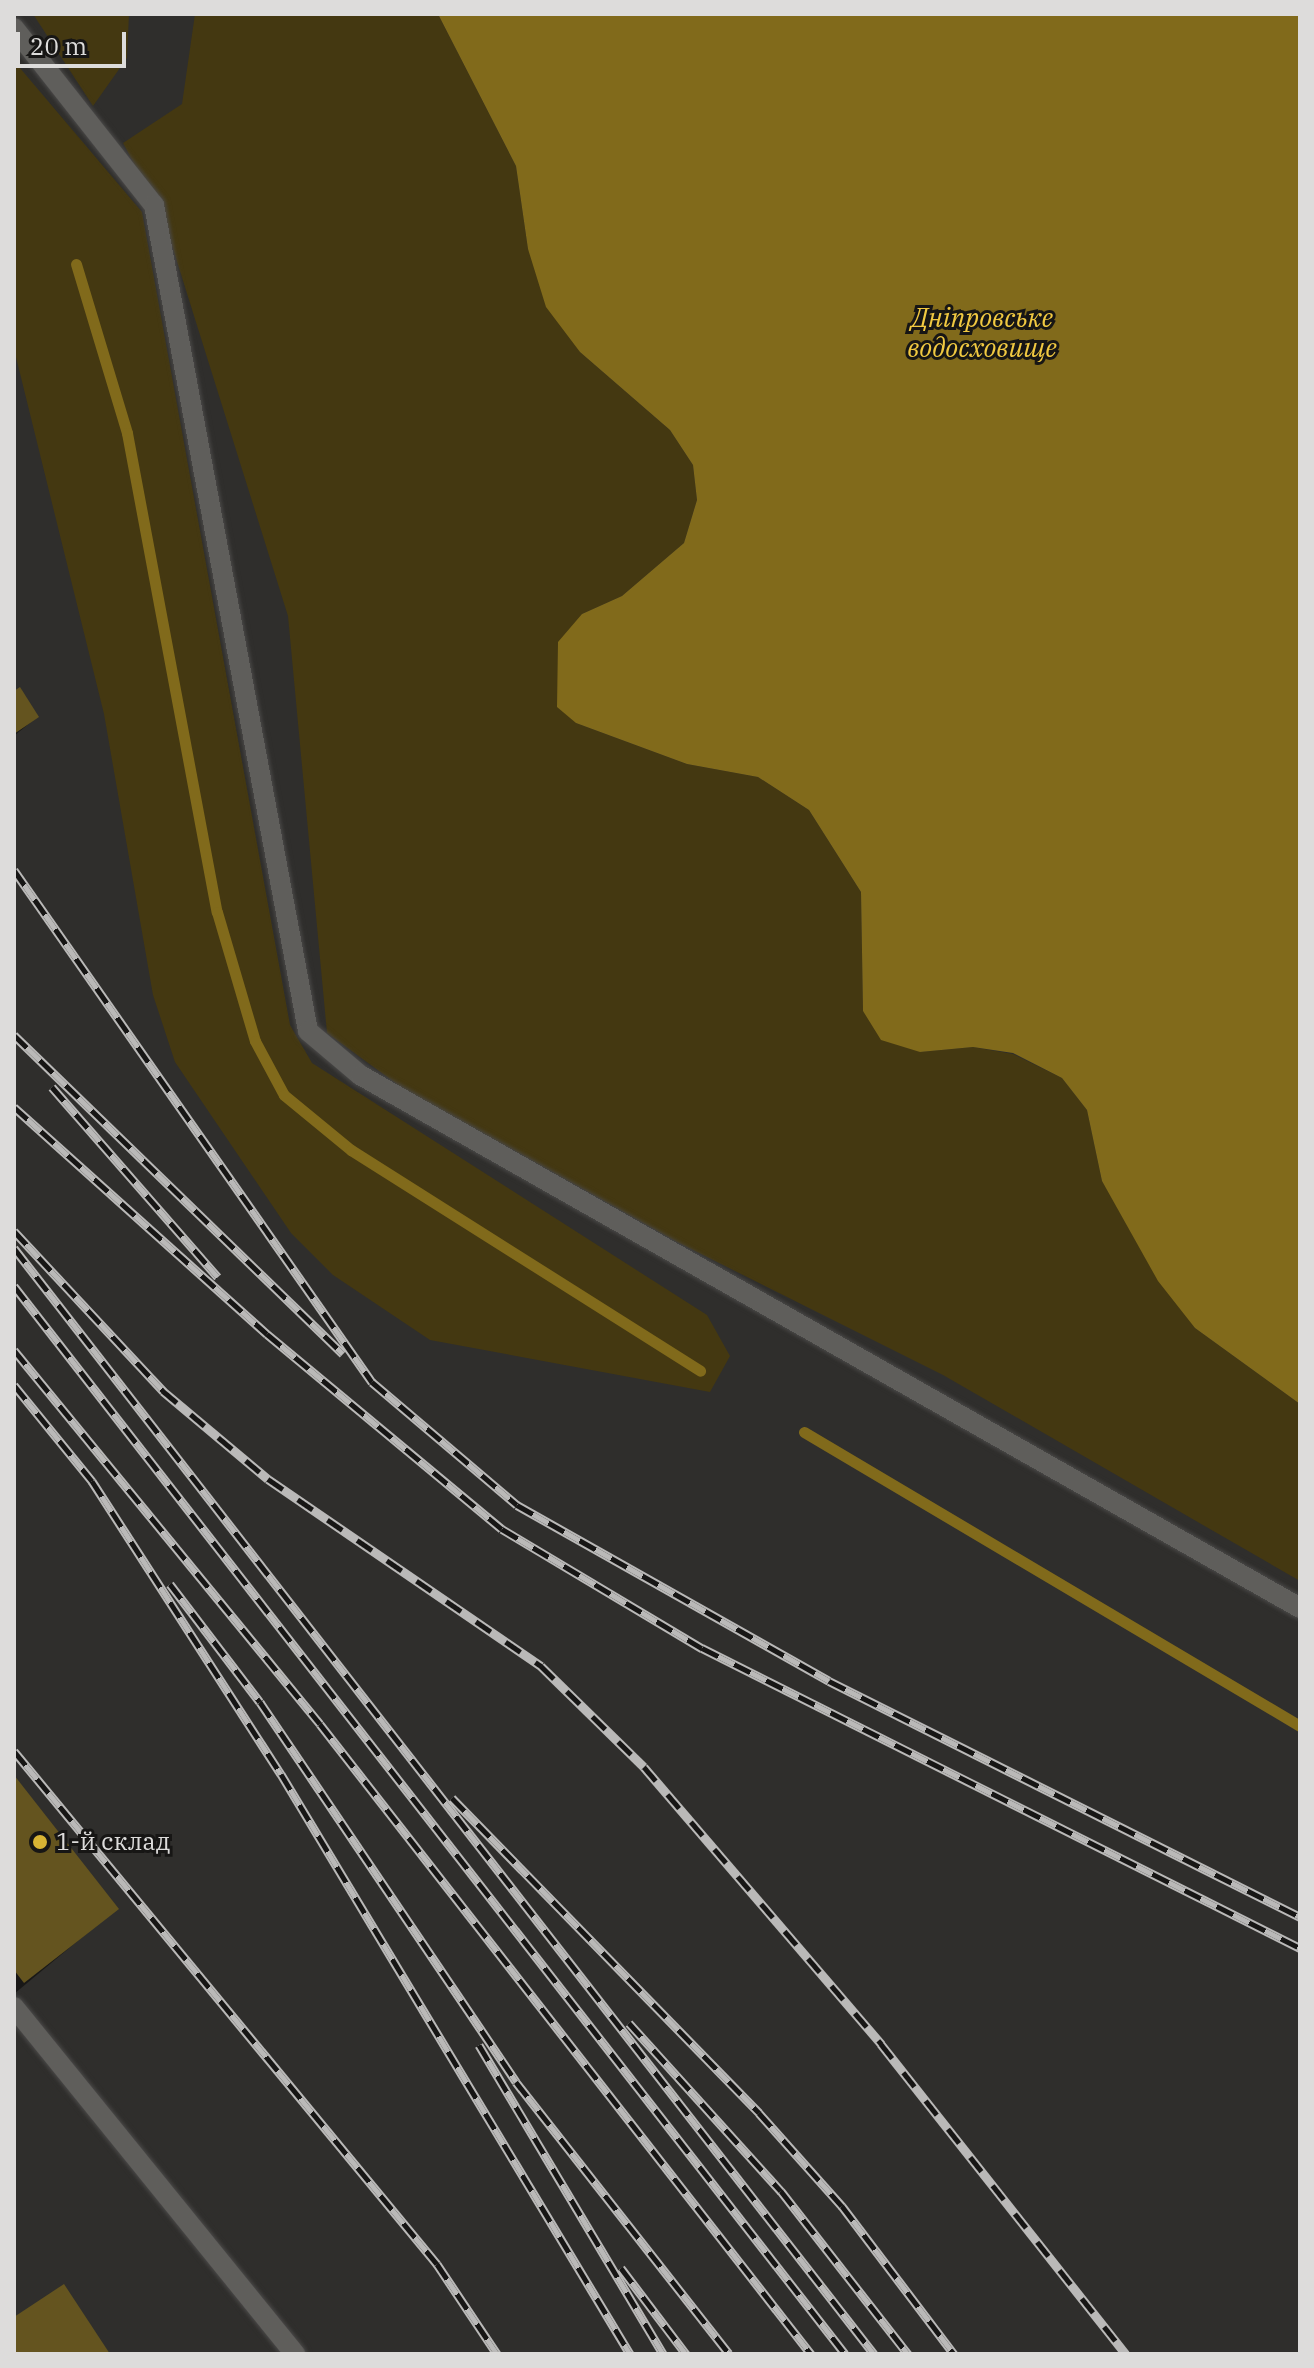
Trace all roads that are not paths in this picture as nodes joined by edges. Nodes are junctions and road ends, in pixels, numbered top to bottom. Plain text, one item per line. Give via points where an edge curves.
1 (14, 28) edge
2 (1300, 1608) edge
3 (14, 2007) edge
4 (295, 2354) edge

1 - 2 lane via 154,205 308,1031 360,1075
3 - 4 lane

